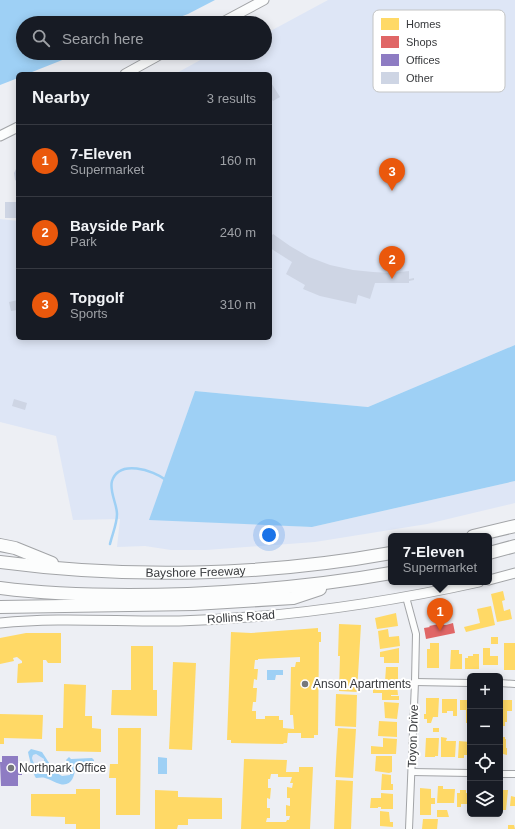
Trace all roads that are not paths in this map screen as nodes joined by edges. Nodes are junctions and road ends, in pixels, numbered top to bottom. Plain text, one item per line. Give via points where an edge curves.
1 (264, 0) edge
2 (234, 16) edge
3 (150, 60) edge
4 (129, 72) edge
5 (16, 128) edge
6 (0, 136) edge
7 (515, 521) edge
8 (515, 526) edge
9 (484, 533) edge
10 (487, 533) edge
11 (0, 545) edge
12 (515, 546) edge
13 (492, 552) edge
14 (388, 553) edge
15 (0, 562) edge
16 (62, 568) junction
17 (515, 573) edge
18 (388, 574) edge
19 (492, 579) edge
20 (350, 580) junction
21 (464, 585) edge
22 (0, 588) edge
23 (406, 597) junction
24 (0, 607) edge
25 (0, 623) edge
26 (415, 682) junction
27 (467, 683) edge
28 (503, 683) edge
29 (515, 684) edge
30 (412, 772) junction
31 (467, 773) edge
32 (503, 774) edge
33 (515, 774) edge
34 (409, 829) edge

1 - 2 street
3 - 4 street
5 - 6 street
7 - 9 highway
8 - 10 highway
11 - 16 highway via 15,548
12 - 13 highway
14 - 16 highway, Bayshore Freeway via 314,564 223,571 135,572
15 - 16 highway, Bayshore Freeway
17 - 19 street
18 - 20 highway, Bayshore Freeway
20 - 22 highway, Bayshore Freeway via 247,591 145,595 76,594
20 - 24 highway via 293,598 194,604
21 - 23 street, Rollins Road
23 - 25 street, Rollins Road via 332,609 214,619 41,620
23 - 26 street, Toyon Drive via 416,634
26 - 27 street
26 - 30 street, Toyon Drive
28 - 29 street
30 - 31 street
30 - 34 street, Toyon Drive
32 - 33 street

